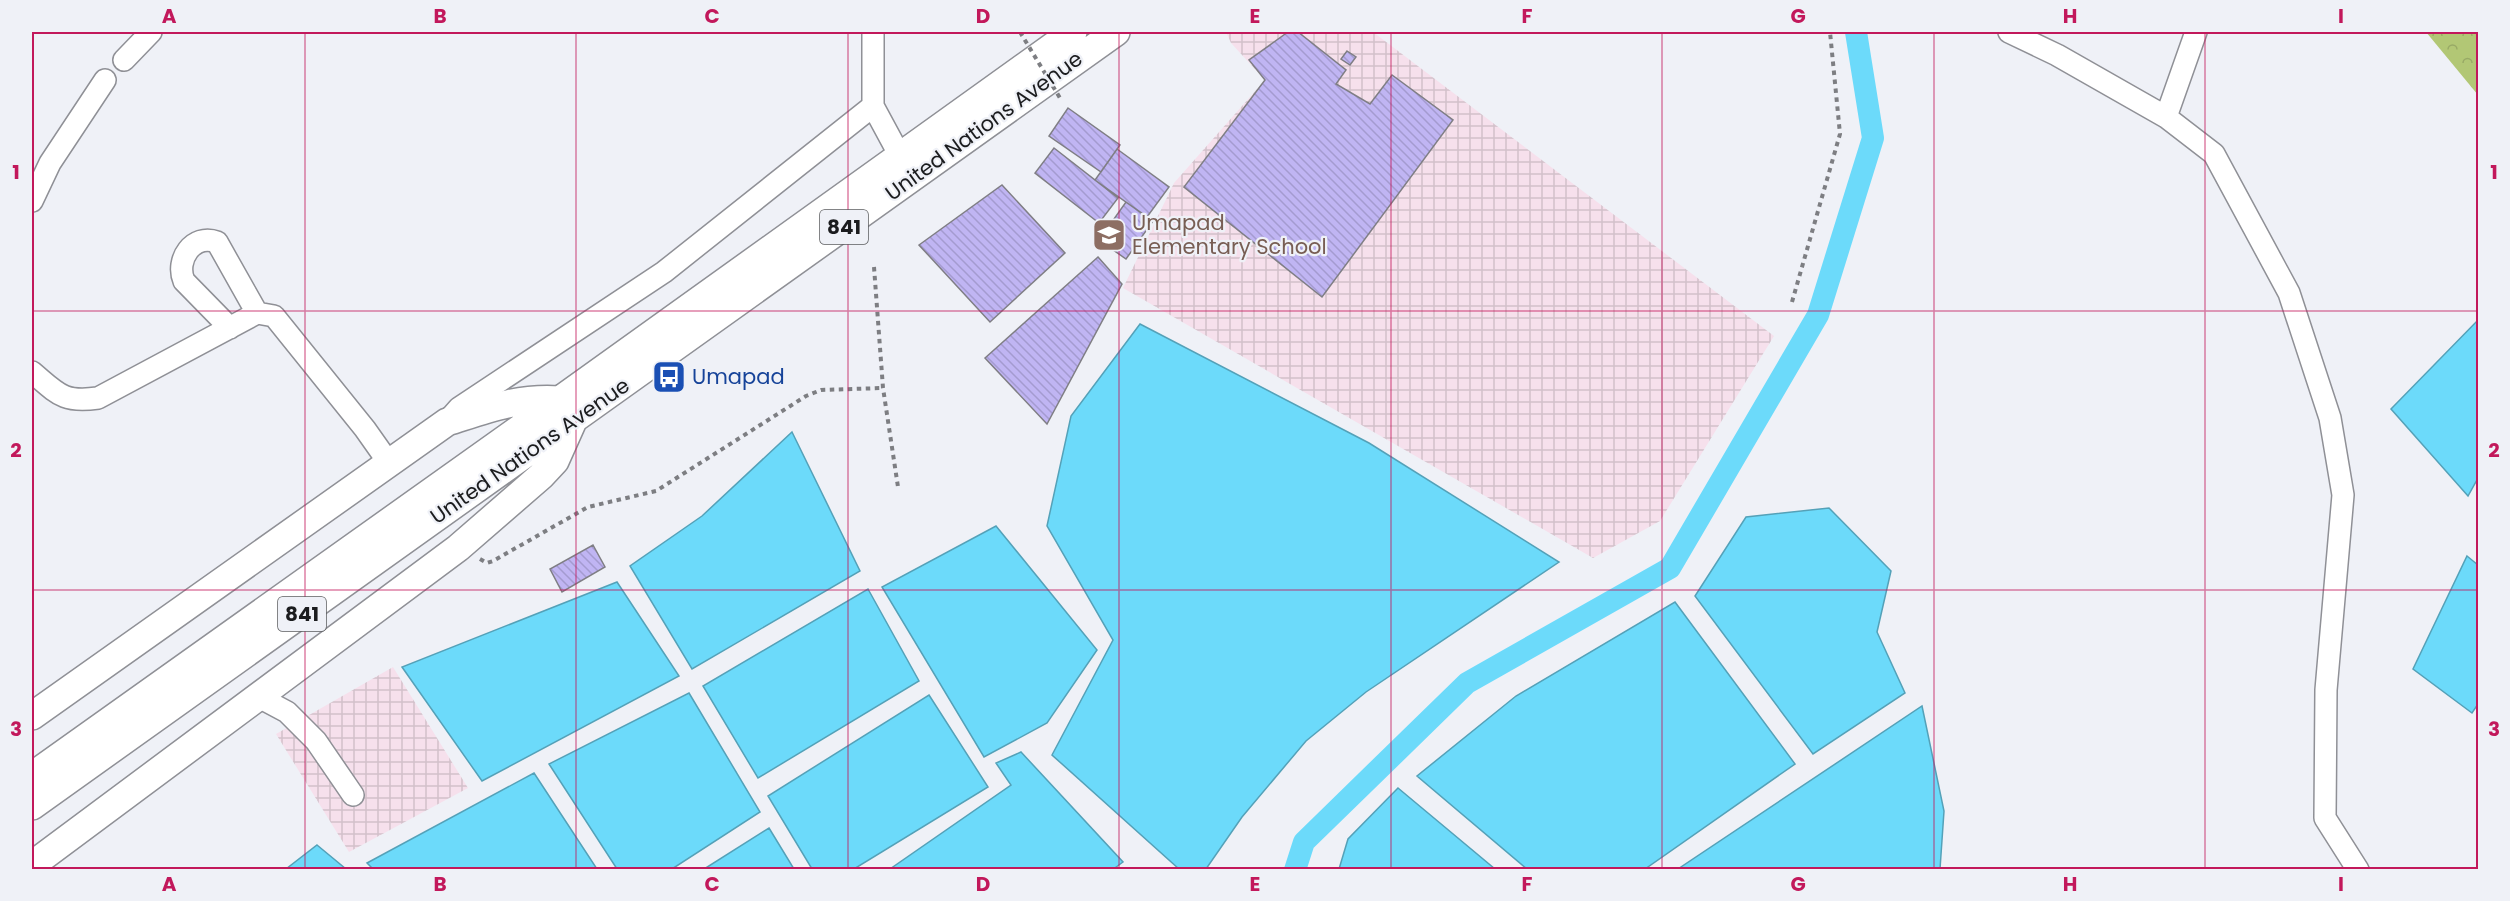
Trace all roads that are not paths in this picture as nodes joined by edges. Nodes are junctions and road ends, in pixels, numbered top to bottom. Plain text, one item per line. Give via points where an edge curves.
1 (151, 32) edge
2 (873, 32) edge
3 (1073, 32) edge
4 (1116, 32) edge
5 (2009, 32) edge
6 (2196, 32) edge
7 (123, 60) dead end
8 (105, 80) dead end
9 (873, 106) junction
10 (2166, 117) junction
11 (900, 156) junction
12 (32, 201) edge
13 (257, 313) junction
14 (230, 328) junction
15 (32, 372) edge
16 (566, 411) junction
17 (447, 422) junction
18 (389, 463) junction
19 (257, 696) junction
20 (32, 716) edge
21 (32, 776) edge
22 (353, 795) dead end
23 (32, 806) edge
24 (32, 865) edge
25 (2358, 870) edge

1 - 7 street
2 - 9 street
3 - 11 main road, United Nations Avenue / 841
4 - 16 main road, United Nations Avenue / 841
5 - 10 street
6 - 10 street
8 - 12 street via 50,163
9 - 11 street
9 - 17 street via 664,272 459,408
10 - 25 street via 2214,154 2289,293 2330,418 2343,495 2326,690 2325,818
11 - 16 main road, United Nations Avenue / 841
13 - 14 street
13 - 14 street via 217,242 194,244 183,258 184,281
13 - 18 street via 274,316
14 - 15 street via 98,398 75,401
16 - 17 main road via 535,399
16 - 19 main road via 555,461 541,476 458,548
16 - 21 main road, United Nations Avenue / 841
16 - 23 main road, United Nations Avenue / 841
17 - 18 main road
18 - 20 main road
19 - 22 street via 287,712 316,741
19 - 24 main road

